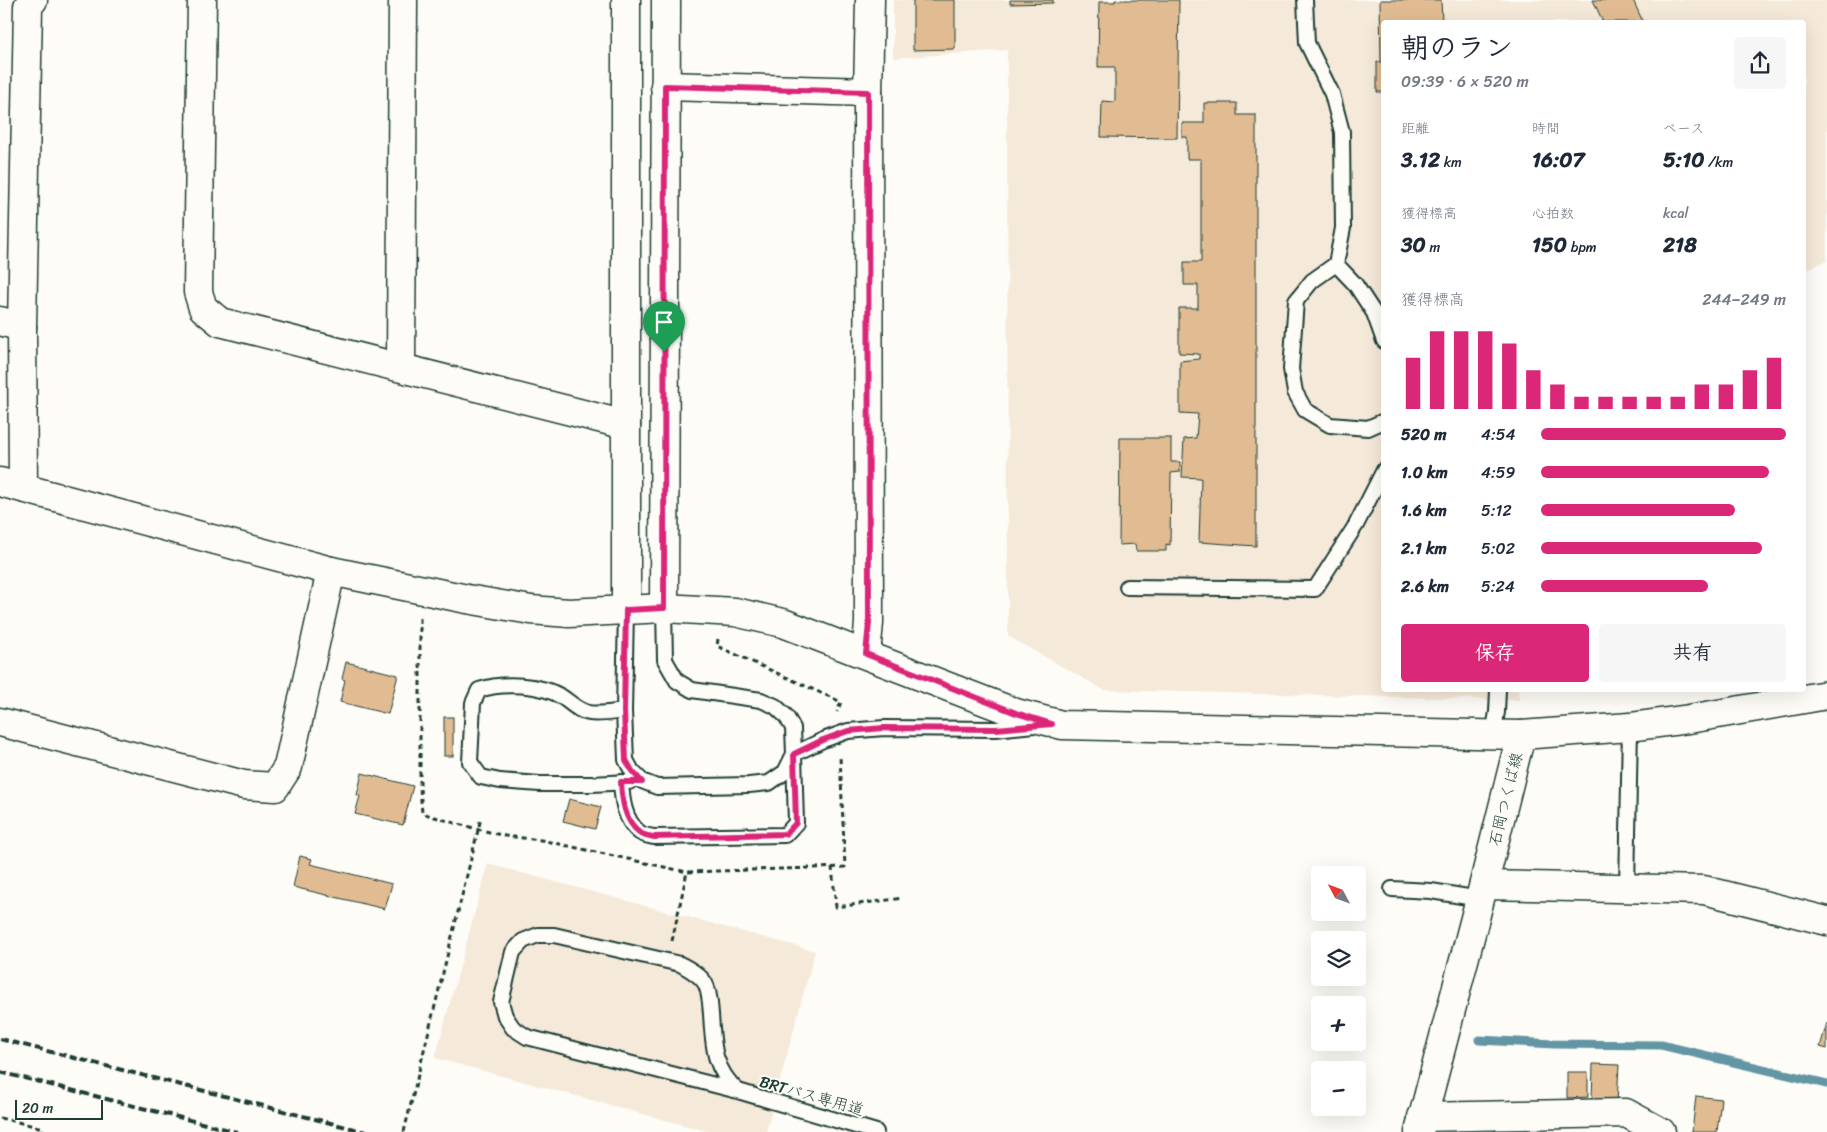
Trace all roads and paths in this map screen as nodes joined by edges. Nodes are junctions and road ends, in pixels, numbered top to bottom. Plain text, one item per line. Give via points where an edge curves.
1 (33, 0) edge
2 (202, 0) edge
3 (403, 0) edge
4 (626, 0) edge
5 (666, 0) edge
6 (870, 0) edge
7 (1305, 0) edge
8 (665, 86) junction
9 (868, 92) junction
10 (1336, 264) junction
11 (1379, 311) edge
12 (11, 324) edge
13 (400, 367) junction
14 (1381, 422) edge
15 (626, 425) junction
16 (1381, 476) edge
17 (11, 485) edge
18 (331, 571) junction
19 (1127, 588) dead end
20 (420, 590) junction
21 (664, 608) junction
22 (626, 610) junction
23 (718, 636) dead end
24 (866, 654) junction
25 (1498, 692) edge
26 (1827, 695) edge
27 (624, 711) junction
28 (834, 717) dead end
29 (0, 722) edge
30 (1052, 724) junction
31 (1630, 727) junction
32 (1493, 735) junction
33 (1521, 735) junction
34 (794, 754) junction
35 (621, 782) junction
36 (642, 782) junction
37 (481, 818) dead end
38 (478, 830) junction
39 (541, 840) dead end
40 (832, 867) dead end
41 (686, 872) dead end
42 (1392, 888) dead end
43 (1627, 889) junction
44 (1482, 892) junction
45 (903, 898) dead end
46 (1827, 921) edge
47 (668, 961) junction
48 (738, 1091) junction
49 (0, 1118) edge
50 (1420, 1125) edge
51 (42, 1132) edge
52 (404, 1132) edge
53 (876, 1132) edge
54 (1661, 1132) edge

1 - 12 street via 28,6
2 - 13 street via 198,292 203,308 220,322
3 - 13 street
4 - 15 street
5 - 8 street
6 - 9 street
7 - 10 lane via 1307,43 1332,94 1342,132 1343,228
8 - 9 street
8 - 21 street
9 - 24 street via 869,623
10 - 11 lane
10 - 14 lane via 1312,281 1296,301 1291,369 1295,392 1305,410 1330,425 1368,428
12 - 17 street
13 - 15 street
15 - 22 street
16 - 19 lane via 1356,525 1314,589
17 - 18 street
18 - 20 street
18 - 29 street via 288,766 275,787 244,785
20 - 22 street via 531,610 568,613
20 - 38 path via 422,814
21 - 22 street
21 - 24 street via 735,612 783,624
21 - 34 lane via 665,660 677,681 692,690 761,700 775,706 793,728
22 - 27 lane
23 - 28 path via 717,646 841,702
24 - 30 street
25 - 32 lane
26 - 31 street, 石岡つくば線
27 - 35 lane via 590,714 539,687 491,686 479,690 473,703 470,762 481,776 500,781 540,784
27 - 36 lane via 626,760
30 - 32 street
30 - 34 lane via 996,729 884,728 848,731
31 - 33 street, 石岡つくば線
31 - 43 lane
32 - 33 street
33 - 44 street, 石岡つくば線
34 - 35 lane via 796,823 786,834 654,837 639,832 632,822 622,804
34 - 36 lane via 785,772 769,783 657,787
35 - 36 lane
37 - 38 path
38 - 39 path
38 - 52 path
40 - 45 path via 836,907
41 - 47 path
42 - 44 lane
43 - 44 street
43 - 46 street via 1704,890
44 - 50 street, 石岡つくば線
47 - 48 lane, BRTバス専用道 via 692,970 705,983 718,1063 727,1081
47 - 48 lane, BRTバス専用道 via 554,935 538,936 524,941 513,952 501,1002 505,1016 513,1028 527,1037
48 - 53 lane, BRTバス専用道
49 - 51 path via 43,1128
50 - 54 street via 1626,1113

